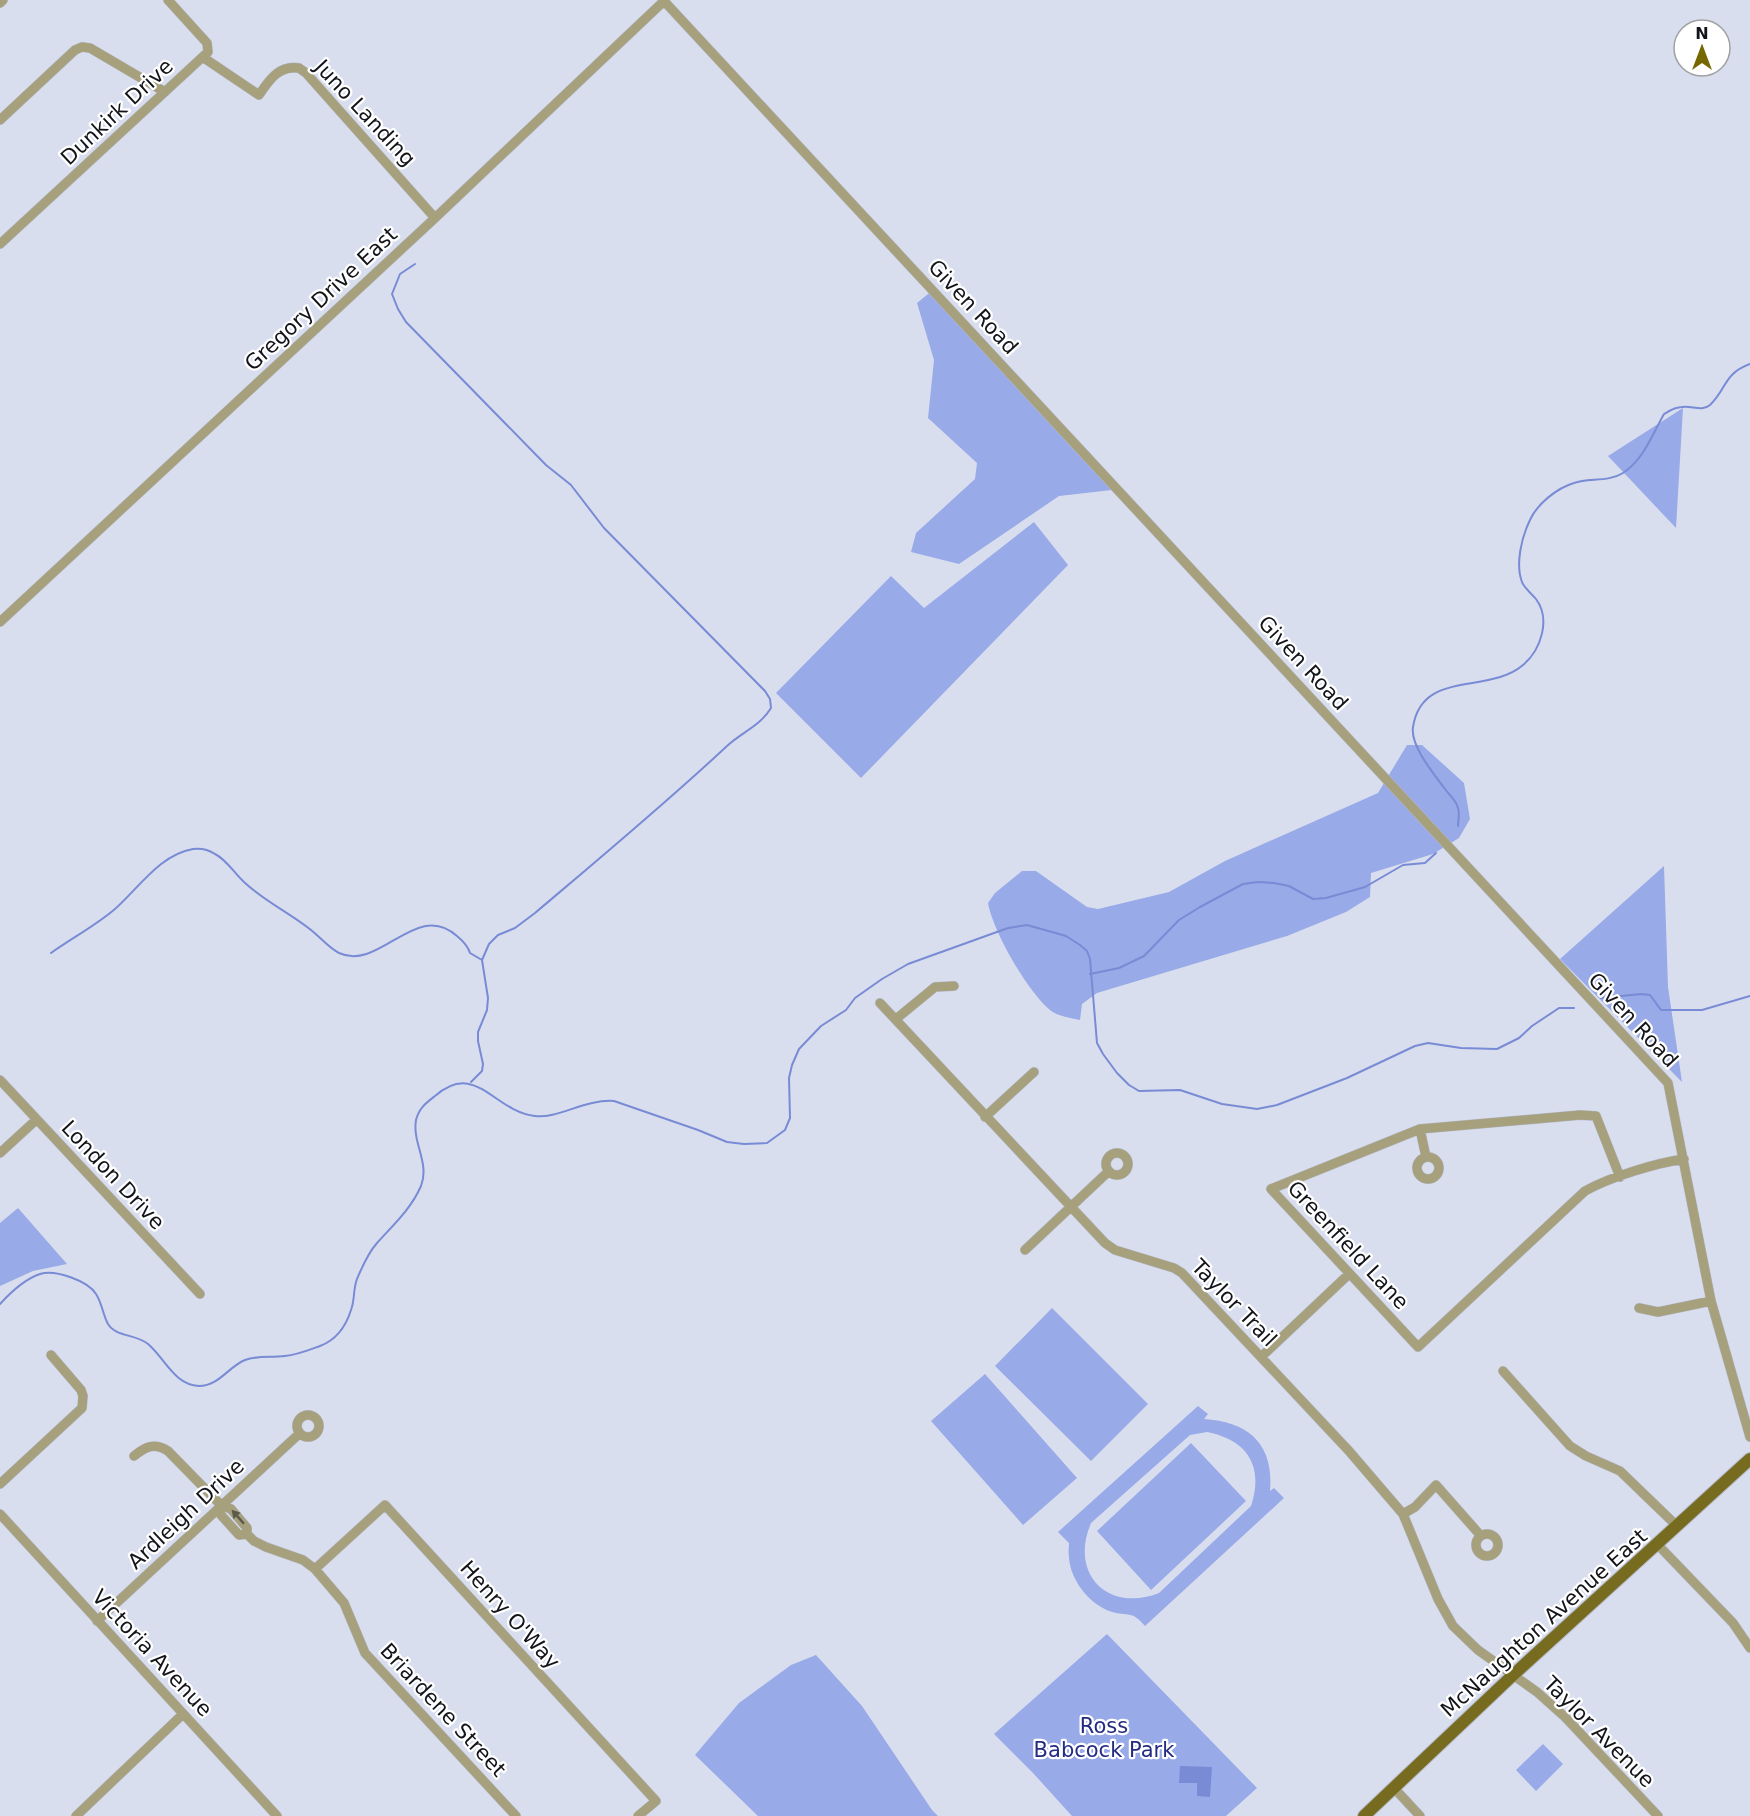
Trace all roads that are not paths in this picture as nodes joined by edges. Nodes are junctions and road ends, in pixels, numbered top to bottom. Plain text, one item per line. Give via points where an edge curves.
1 (3, 0) edge
2 (168, 0) edge
3 (665, 0) edge
4 (0, 3) edge
5 (204, 58) junction
6 (165, 92) junction
7 (0, 120) edge
8 (435, 218) junction
9 (0, 244) edge
10 (0, 622) edge
11 (954, 987) dead end
12 (880, 1003) dead end
13 (896, 1019) junction
14 (1034, 1072) dead end
15 (0, 1080) edge
16 (985, 1117) junction
17 (36, 1120) junction
18 (1420, 1129) junction
19 (0, 1153) edge
20 (1426, 1157) dead end
21 (1684, 1159) junction
22 (1109, 1171) dead end
23 (1620, 1177) junction
24 (1071, 1206) junction
25 (1025, 1250) dead end
26 (1349, 1274) junction
27 (200, 1294) dead end
28 (1711, 1301) junction
29 (1639, 1308) dead end
30 (51, 1355) dead end
31 (1261, 1357) junction
32 (1503, 1371) dead end
33 (300, 1433) dead end
34 (1750, 1437) edge
35 (134, 1456) dead end
36 (1750, 1459) edge
37 (0, 1484) edge
38 (222, 1505) junction
39 (0, 1514) edge
40 (1403, 1514) junction
41 (1677, 1526) junction
42 (1481, 1536) dead end
43 (1658, 1545) junction
44 (315, 1569) junction
45 (97, 1621) junction
46 (1750, 1648) edge
47 (1513, 1675) junction
48 (183, 1714) junction
49 (1394, 1788) junction
50 (76, 1816) edge
51 (278, 1816) edge
52 (516, 1816) edge
53 (638, 1816) edge
54 (1364, 1816) edge
55 (1420, 1816) edge
56 (1658, 1816) edge

1 - 4 street
2 - 5 street, Dunkirk Drive via 207,43
3 - 8 street, Gregory Drive East
3 - 21 street, Given Road via 1668,1083
5 - 6 street, Dunkirk Drive
5 - 8 street, Juno Landing via 259,95 282,69 299,68
6 - 7 street via 95,50 82,47
6 - 9 street, Dunkirk Drive
8 - 10 street, Gregory Drive East
11 - 13 street via 935,987
12 - 13 street, Taylor Trail
13 - 16 street, Taylor Trail
14 - 16 street
15 - 17 street, London Drive
16 - 24 street, Taylor Trail
17 - 19 street
17 - 27 street, London Drive
18 - 20 street
18 - 23 street, Greenfield Lane via 1596,1116
18 - 26 street, Greenfield Lane via 1271,1189
21 - 23 street, Greenfield Lane
21 - 28 street, Given Road
22 - 24 street
23 - 26 street, Greenfield Lane via 1585,1191 1418,1347
24 - 25 street
24 - 31 street, Taylor Trail via 1114,1250 1182,1273
26 - 31 street
28 - 29 street via 1658,1312
28 - 34 street, Given Road
30 - 37 street via 81,1390 82,1408
31 - 40 street, Taylor Trail
32 - 41 street via 1570,1446 1620,1471
33 - 38 street, Ardleigh Drive
35 - 38 street via 153,1446 168,1450
36 - 41 main road, McNaughton Avenue East
38 - 44 street, Briardene Street via 248,1528 247,1534 254,1541 303,1560
38 - 45 street, Ardleigh Drive
39 - 45 street, Victoria Avenue
40 - 42 street via 1436,1485
40 - 47 street, Taylor Trail via 1453,1626
41 - 43 main road, McNaughton Avenue East
43 - 46 street via 1733,1623
43 - 47 main road, McNaughton Avenue East
44 - 52 street, Briardene Street via 344,1603 365,1653
44 - 53 street, Henry O'Way via 385,1505 656,1801
45 - 48 street, Victoria Avenue
47 - 49 main road, McNaughton Avenue East
47 - 56 street, Taylor Avenue via 1565,1717
48 - 50 street
48 - 51 street, Victoria Avenue
49 - 54 main road, McNaughton Avenue East
49 - 55 street

